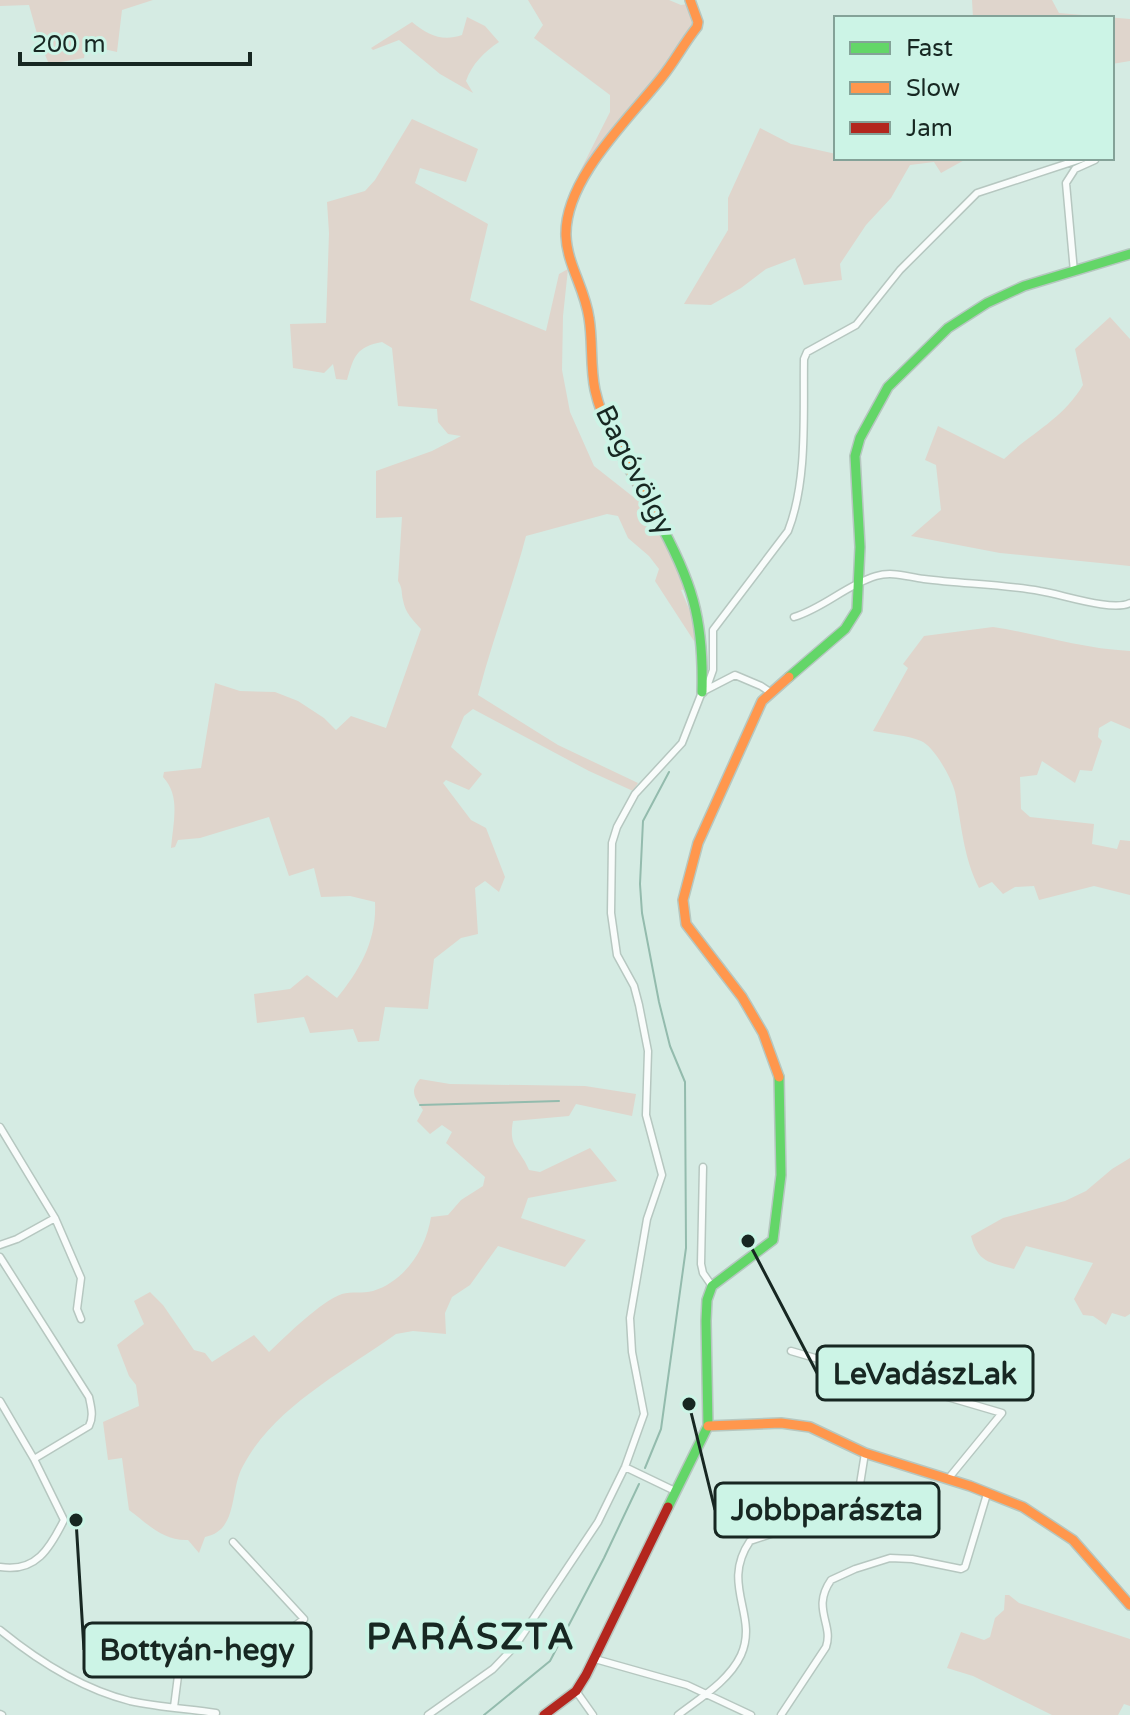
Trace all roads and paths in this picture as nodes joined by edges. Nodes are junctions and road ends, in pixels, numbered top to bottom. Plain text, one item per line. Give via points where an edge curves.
1 (690, 0) edge
2 (1078, 160) edge
3 (1095, 160) edge
4 (1130, 254) edge
5 (1074, 272) junction
6 (858, 583) junction
7 (1130, 603) edge
8 (794, 617) dead end
9 (705, 688) junction
10 (770, 692) junction
11 (0, 1127) edge
12 (703, 1167) dead end
13 (55, 1218) junction
14 (0, 1245) edge
15 (0, 1257) edge
16 (712, 1286) junction
17 (81, 1319) dead end
18 (791, 1351) dead end
19 (0, 1401) edge
20 (708, 1426) junction
21 (865, 1453) junction
22 (34, 1459) junction
23 (625, 1467) junction
24 (948, 1479) junction
25 (675, 1491) junction
26 (987, 1494) junction
27 (233, 1542) dead end
28 (0, 1567) edge
29 (1130, 1605) edge
30 (0, 1630) edge
31 (595, 1659) junction
32 (576, 1691) junction
33 (708, 1692) junction
34 (174, 1707) junction
35 (216, 1713) dead end
36 (428, 1715) edge
37 (544, 1715) edge
38 (593, 1715) edge
39 (678, 1715) edge
40 (751, 1715) edge
41 (781, 1715) edge

1 - 9 street, Bagóvölgy via 697,27 607,141 584,182 565,235 588,307 599,404 693,591 702,623
2 - 9 street via 977,193 900,270 856,325 807,352 793,519 713,630 713,670
3 - 5 street via 1075,169 1066,183
4 - 5 street
5 - 6 street via 1005,293 968,313 888,387 855,456
6 - 7 street via 894,574
6 - 8 street
6 - 10 street via 857,610 845,629
9 - 10 street via 735,675
9 - 23 street via 682,743 635,794 612,843 611,913 617,955 639,1005 648,1051 646,1115 662,1175 647,1219 630,1318 644,1414
10 - 16 street via 722,785 698,843 683,900 686,924 763,1033 781,1090 781,1175 773,1240
11 - 13 street
12 - 16 street via 701,1264
13 - 14 street
13 - 17 street via 81,1278
15 - 22 street via 89,1397 92,1410 89,1426
16 - 20 street via 706,1321
18 - 24 street via 1002,1413
19 - 22 street
20 - 21 street via 810,1427
20 - 25 street
21 - 24 street
21 - 33 street via 857,1503 750,1541 737,1580 745,1643 726,1677
22 - 28 street via 64,1520 42,1558 23,1567
23 - 25 street
23 - 36 street via 598,1522 515,1646 493,1669
24 - 26 street
25 - 31 street
26 - 29 street via 1023,1507 1073,1540
26 - 41 street via 965,1567 890,1558 831,1580 822,1602 826,1647
27 - 34 street via 304,1619 245,1655 211,1659 184,1649
30 - 34 street via 42,1661 101,1691
31 - 32 street
31 - 33 street
32 - 37 street
32 - 38 street
33 - 39 street
33 - 40 street
34 - 35 street

